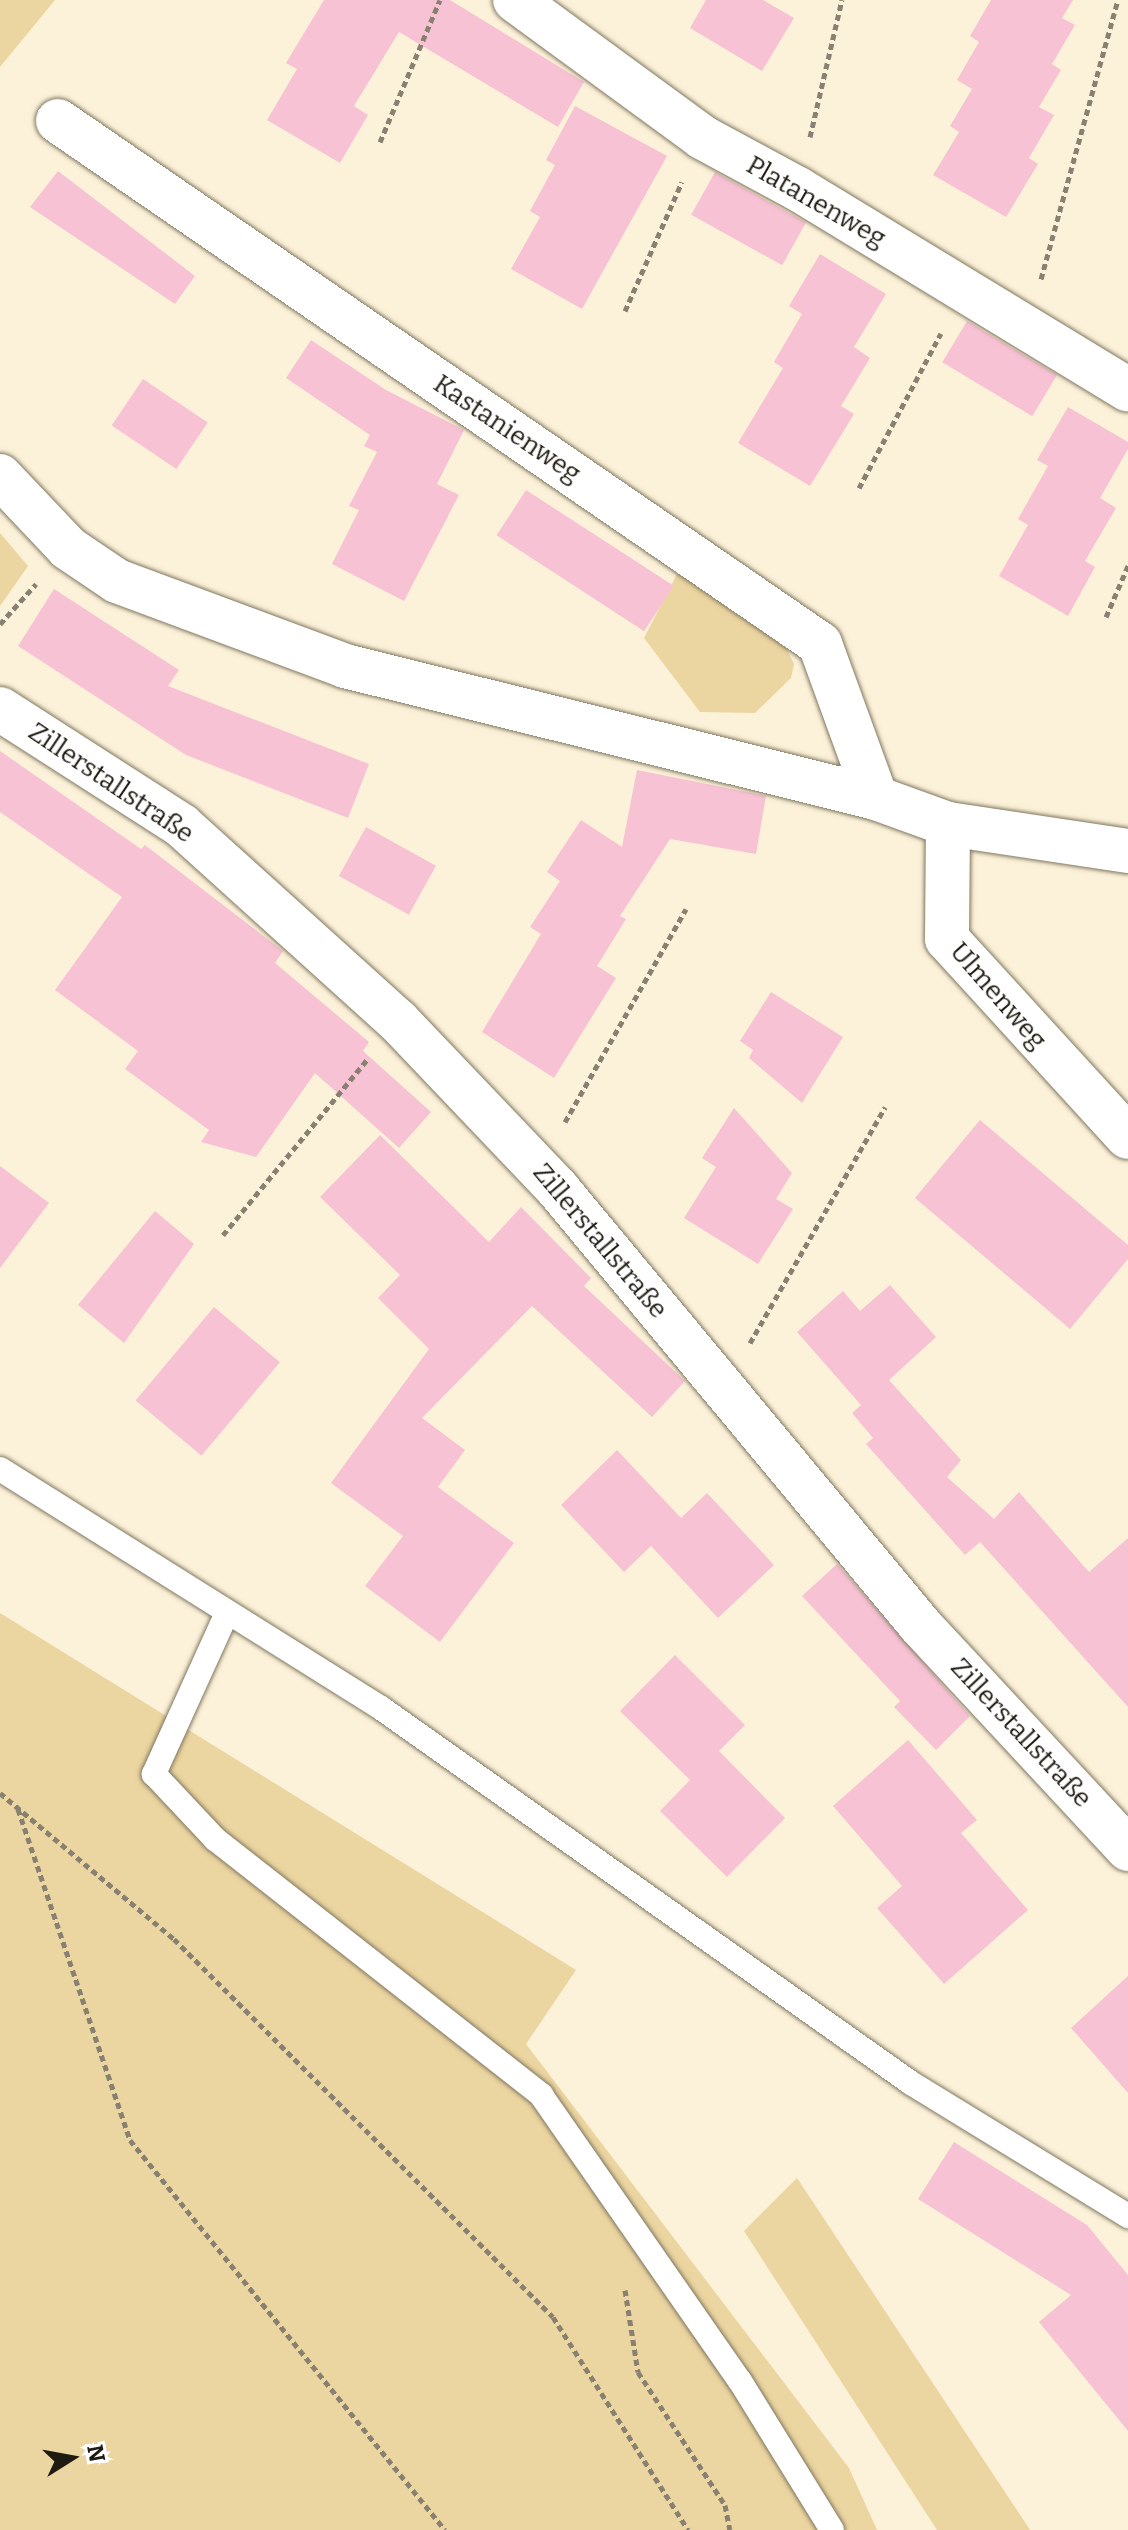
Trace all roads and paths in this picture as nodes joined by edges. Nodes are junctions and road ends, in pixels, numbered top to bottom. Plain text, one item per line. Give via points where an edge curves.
1 (440, 0) edge
2 (515, 0) edge
3 (842, 0) edge
4 (1118, 0) edge
5 (58, 121) dead end
6 (702, 137) junction
7 (380, 142) dead end
8 (798, 189) junction
9 (964, 290) junction
10 (625, 311) dead end
11 (1027, 330) junction
12 (1128, 390) edge
13 (0, 476) edge
14 (859, 488) dead end
15 (1128, 566) edge
16 (1106, 617) dead end
17 (0, 709) edge
18 (876, 798) junction
19 (948, 824) junction
20 (1128, 851) edge
21 (686, 909) dead end
22 (398, 1021) junction
23 (885, 1107) dead end
24 (1128, 1137) edge
25 (539, 1168) junction
26 (223, 1235) dead end
27 (724, 1389) junction
28 (0, 1469) edge
29 (226, 1615) junction
30 (0, 1793) edge
31 (18, 1808) junction
32 (1128, 1849) edge
33 (1128, 2216) edge
34 (623, 2280) dead end
35 (445, 2530) edge
36 (688, 2530) edge
37 (730, 2530) edge
38 (832, 2530) edge

1 - 7 path
2 - 6 street, Platanenweg
3 - 8 path
4 - 11 path
5 - 18 street, Kastanienweg via 820,644
6 - 8 street, Platanenweg
6 - 10 path
8 - 9 street, Platanenweg
9 - 11 street, Platanenweg
9 - 14 path
11 - 12 street, Platanenweg
13 - 18 street via 68,548 117,581 345,666
15 - 16 path
17 - 22 street, Zillerstallstraße via 182,826
18 - 19 street
19 - 20 street
19 - 24 street, Ulmenweg via 947,939
21 - 25 path
22 - 25 street, Zillerstallstraße
22 - 26 path
23 - 27 path
25 - 27 street, Zillerstallstraße
27 - 32 street, Zillerstallstraße via 920,1625
28 - 29 lane
29 - 33 lane via 381,1708 911,2083
29 - 38 lane via 154,1774 215,1839 541,2095 740,2381
30 - 31 path
31 - 35 path via 130,2140
31 - 36 path via 174,1939 553,2317
34 - 37 path via 638,2372 725,2505

